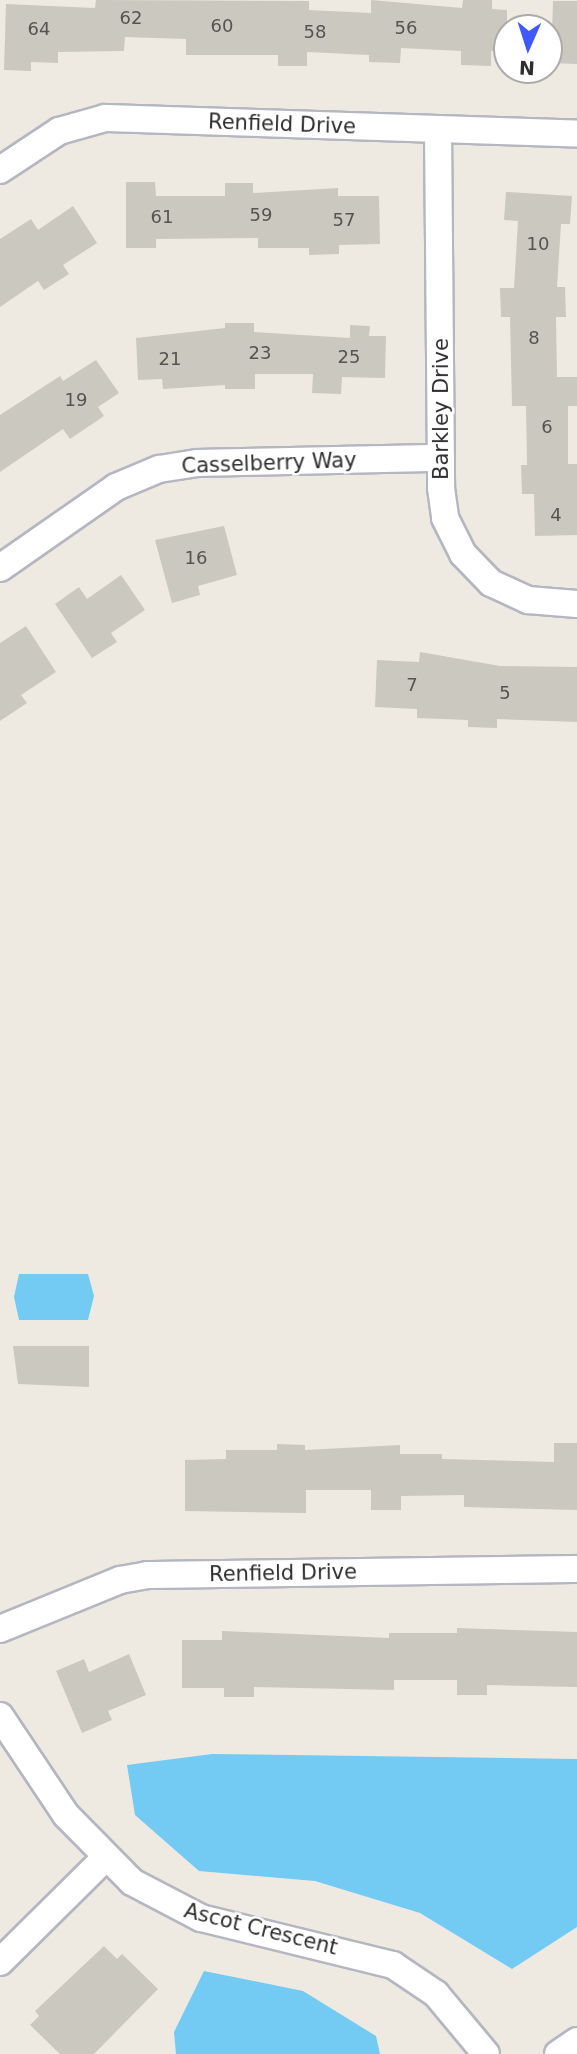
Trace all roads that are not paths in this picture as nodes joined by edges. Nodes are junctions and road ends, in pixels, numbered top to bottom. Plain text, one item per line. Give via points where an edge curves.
1 (438, 129) junction
2 (577, 134) edge
3 (0, 170) edge
4 (441, 458) junction
5 (0, 568) edge
6 (577, 604) edge
7 (577, 1569) edge
8 (0, 1629) edge
9 (0, 1716) edge
10 (104, 1859) junction
11 (0, 1962) edge
12 (577, 2042) edge
13 (486, 2054) edge
14 (558, 2054) edge

1 - 2 street, Renfield Drive
1 - 3 street, Renfield Drive via 105,118 59,131
1 - 4 street, Barkley Drive
4 - 5 street, Casselberry Way via 197,463 159,469 116,487
4 - 6 street, Barkley Drive via 445,518 457,546 476,570 518,597
7 - 8 street, Renfield Drive via 147,1575 113,1583
9 - 10 street, Ascot Crescent via 44,1786
10 - 11 street
10 - 13 street, Ascot Crescent via 153,1896 201,1918 393,1965 436,1994
12 - 14 street

